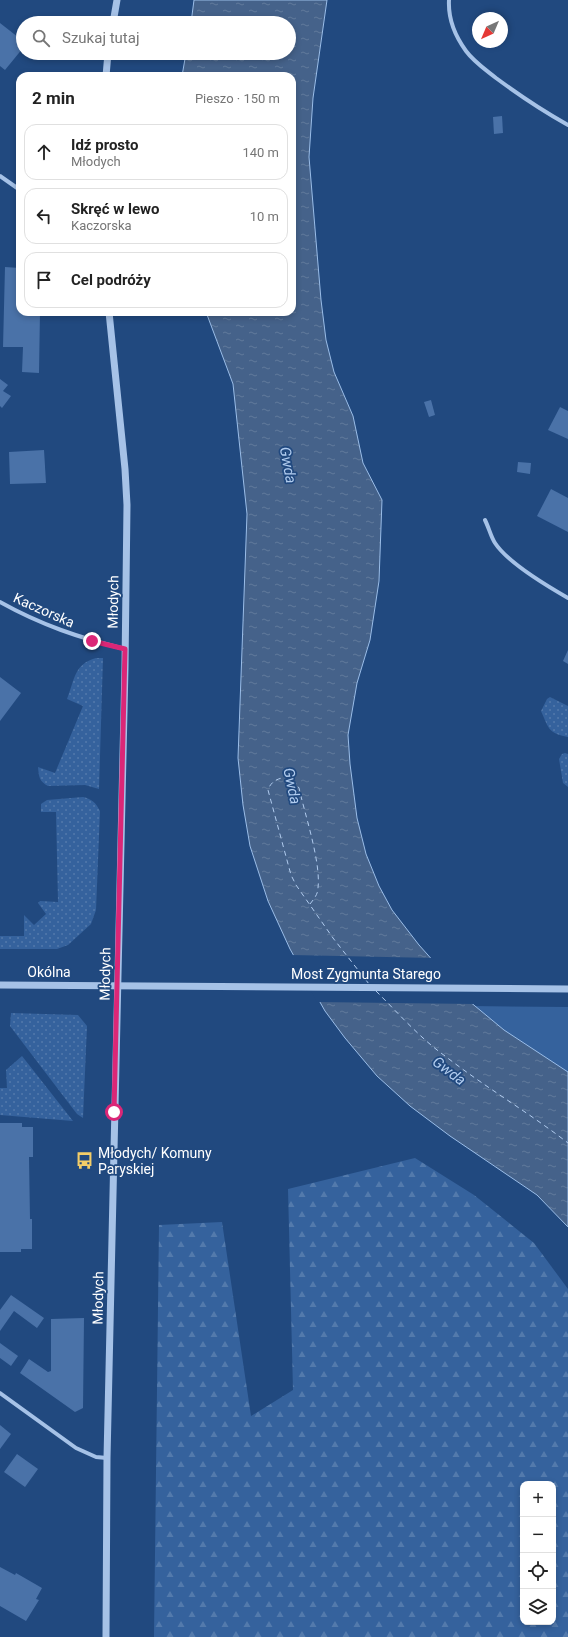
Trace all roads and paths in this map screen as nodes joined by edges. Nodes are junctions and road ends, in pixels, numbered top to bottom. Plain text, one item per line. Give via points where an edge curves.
1 (117, 0) edge
2 (449, 0) edge
3 (114, 16) edge
4 (107, 60) edge
5 (106, 72) edge
6 (568, 125) edge
7 (0, 176) edge
8 (16, 187) edge
9 (108, 316) edge
10 (485, 520) dead end
11 (567, 598) edge
12 (0, 602) edge
13 (125, 649) junction
14 (0, 985) edge
15 (118, 986) junction
16 (568, 989) edge
17 (0, 1393) edge
18 (107, 1458) junction
19 (106, 1637) edge

1 - 3 street
2 - 6 street via 453,28 467,53 517,93
4 - 5 street
7 - 8 street
9 - 13 street, Młodych via 125,469
10 - 11 street via 496,544 507,556 527,573
12 - 13 street, Kaczorska via 49,627
13 - 15 street, Młodych
14 - 15 street, Okólna
15 - 16 street, Most Zygmunta Starego
15 - 18 street, Młodych
17 - 18 street via 76,1448 96,1457
18 - 19 street, Młodych

